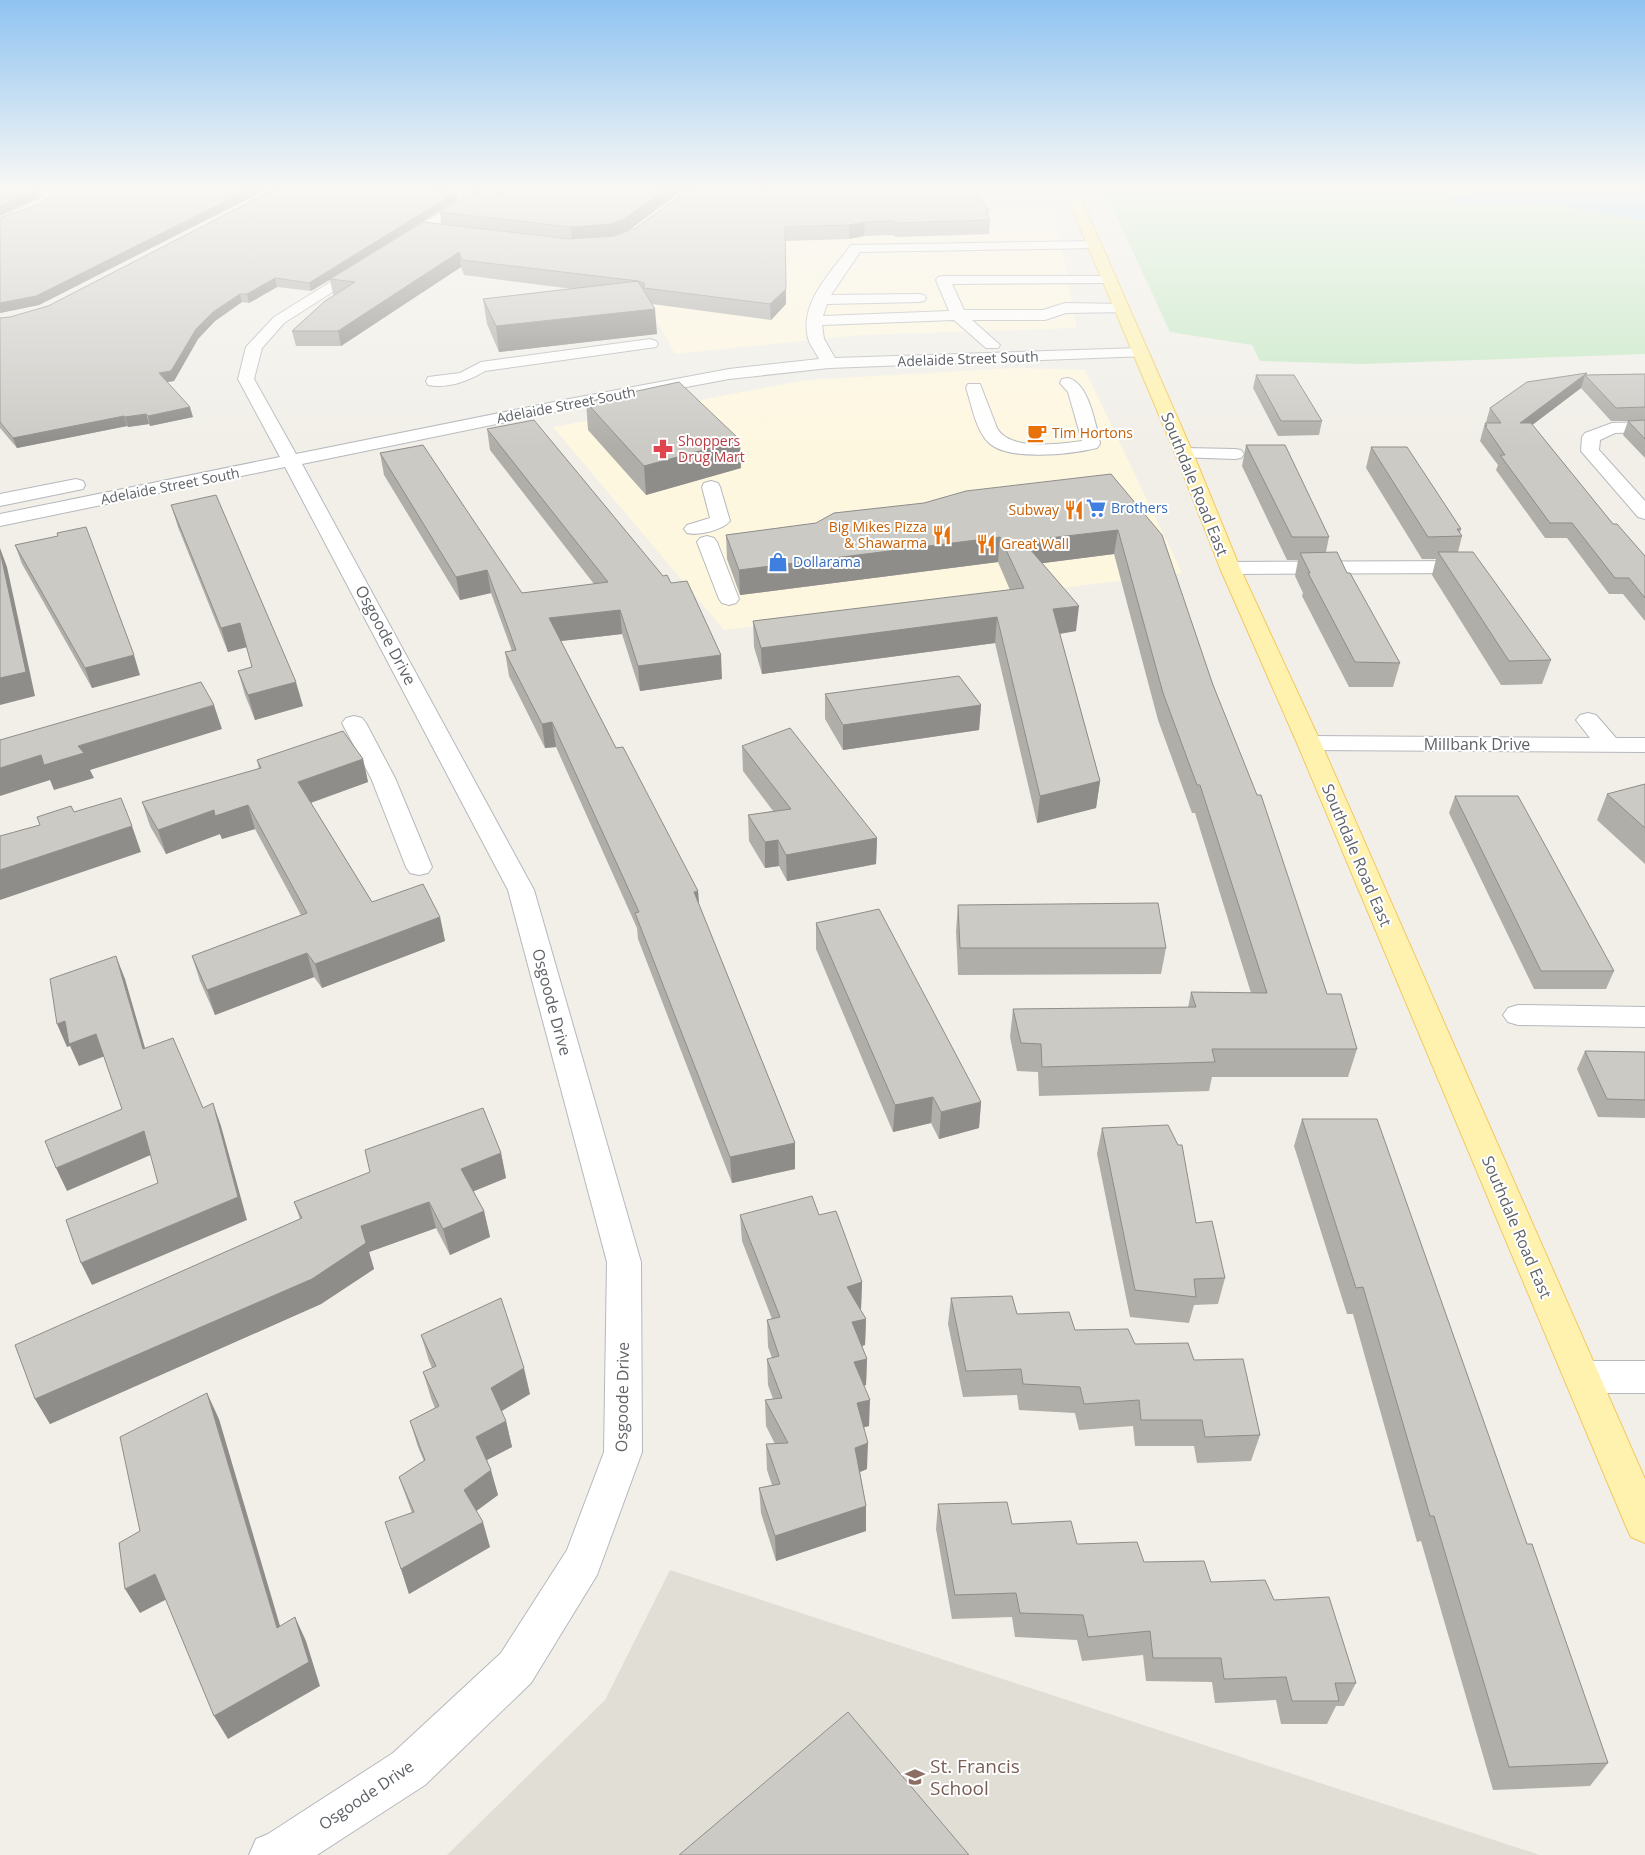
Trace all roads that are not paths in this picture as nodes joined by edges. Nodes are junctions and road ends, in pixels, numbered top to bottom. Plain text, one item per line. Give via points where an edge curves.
1 (353, 274) edge
2 (837, 274) edge
3 (1005, 274) edge
4 (1051, 274) edge
5 (1074, 274) edge
6 (1106, 274) edge
7 (924, 280) dead end
8 (943, 280) junction
9 (1109, 280) junction
10 (850, 281) dead end
11 (831, 282) junction
12 (951, 298) junction
13 (820, 300) junction
14 (1065, 308) junction
15 (1121, 309) junction
16 (958, 315) junction
17 (815, 321) junction
18 (650, 344) dead end
19 (992, 345) junction
20 (1138, 347) junction
21 (826, 356) junction
22 (434, 381) dead end
23 (1068, 383) dead end
24 (974, 388) dead end
25 (380, 426) dead end
26 (1645, 427) edge
27 (284, 449) junction
28 (1184, 453) junction
29 (1235, 454) dead end
30 (95, 481) dead end
31 (710, 487) dead end
32 (0, 500) edge
33 (1645, 513) edge
34 (0, 520) edge
35 (1480, 567) edge
36 (1230, 568) junction
37 (729, 599) dead end
38 (1588, 720) dead end
39 (354, 723) dead end
40 (1309, 743) junction
41 (1608, 745) junction
42 (1645, 745) edge
43 (419, 867) dead end
44 (1518, 1015) dead end
45 (1645, 1017) edge
46 (1582, 1377) junction
47 (1645, 1377) edge
48 (1645, 1524) edge
49 (272, 1855) edge

1 - 27 street, Osgoode Drive via 279,320 254,347 246,379
2 - 11 street
3 - 8 street
4 - 14 street
5 - 9 street
6 - 9 main road, Southdale Road East
7 - 8 street
8 - 12 street
9 - 15 main road, Southdale Road East
10 - 11 street
11 - 13 street
12 - 13 street
12 - 16 street
13 - 17 street
14 - 15 street
14 - 16 street via 1045,315
15 - 20 main road, Southdale Road East
16 - 17 street
16 - 19 street
17 - 21 street via 816,339
18 - 22 street via 481,367 464,377
19 - 20 street, Adelaide Street South
19 - 21 street, Adelaide Street South
20 - 21 street, Adelaide Street South
20 - 28 main road, Southdale Road East
21 - 25 street, Adelaide Street South via 724,361
21 - 27 street, Adelaide Street South via 569,404
23 - 24 street via 1076,390 1084,411 1091,444 1027,449 1000,444 994,438
26 - 33 street via 1612,428 1591,436 1590,451
27 - 34 street, Adelaide Street South
27 - 49 street, Osgoode Drive via 522,890 624,1262 623,1452 582,1561 516,1668 409,1769
28 - 29 street
28 - 36 main road, Southdale Road East
30 - 32 street, Adelaide Street South
31 - 37 street via 720,521 700,535
35 - 36 street
36 - 40 main road, Southdale Road East
38 - 41 street
39 - 43 street via 383,778
40 - 41 street, Millbank Drive
40 - 46 main road, Southdale Road East
41 - 42 street, Millbank Drive
44 - 45 street
46 - 47 street
46 - 48 main road, Southdale Road East

